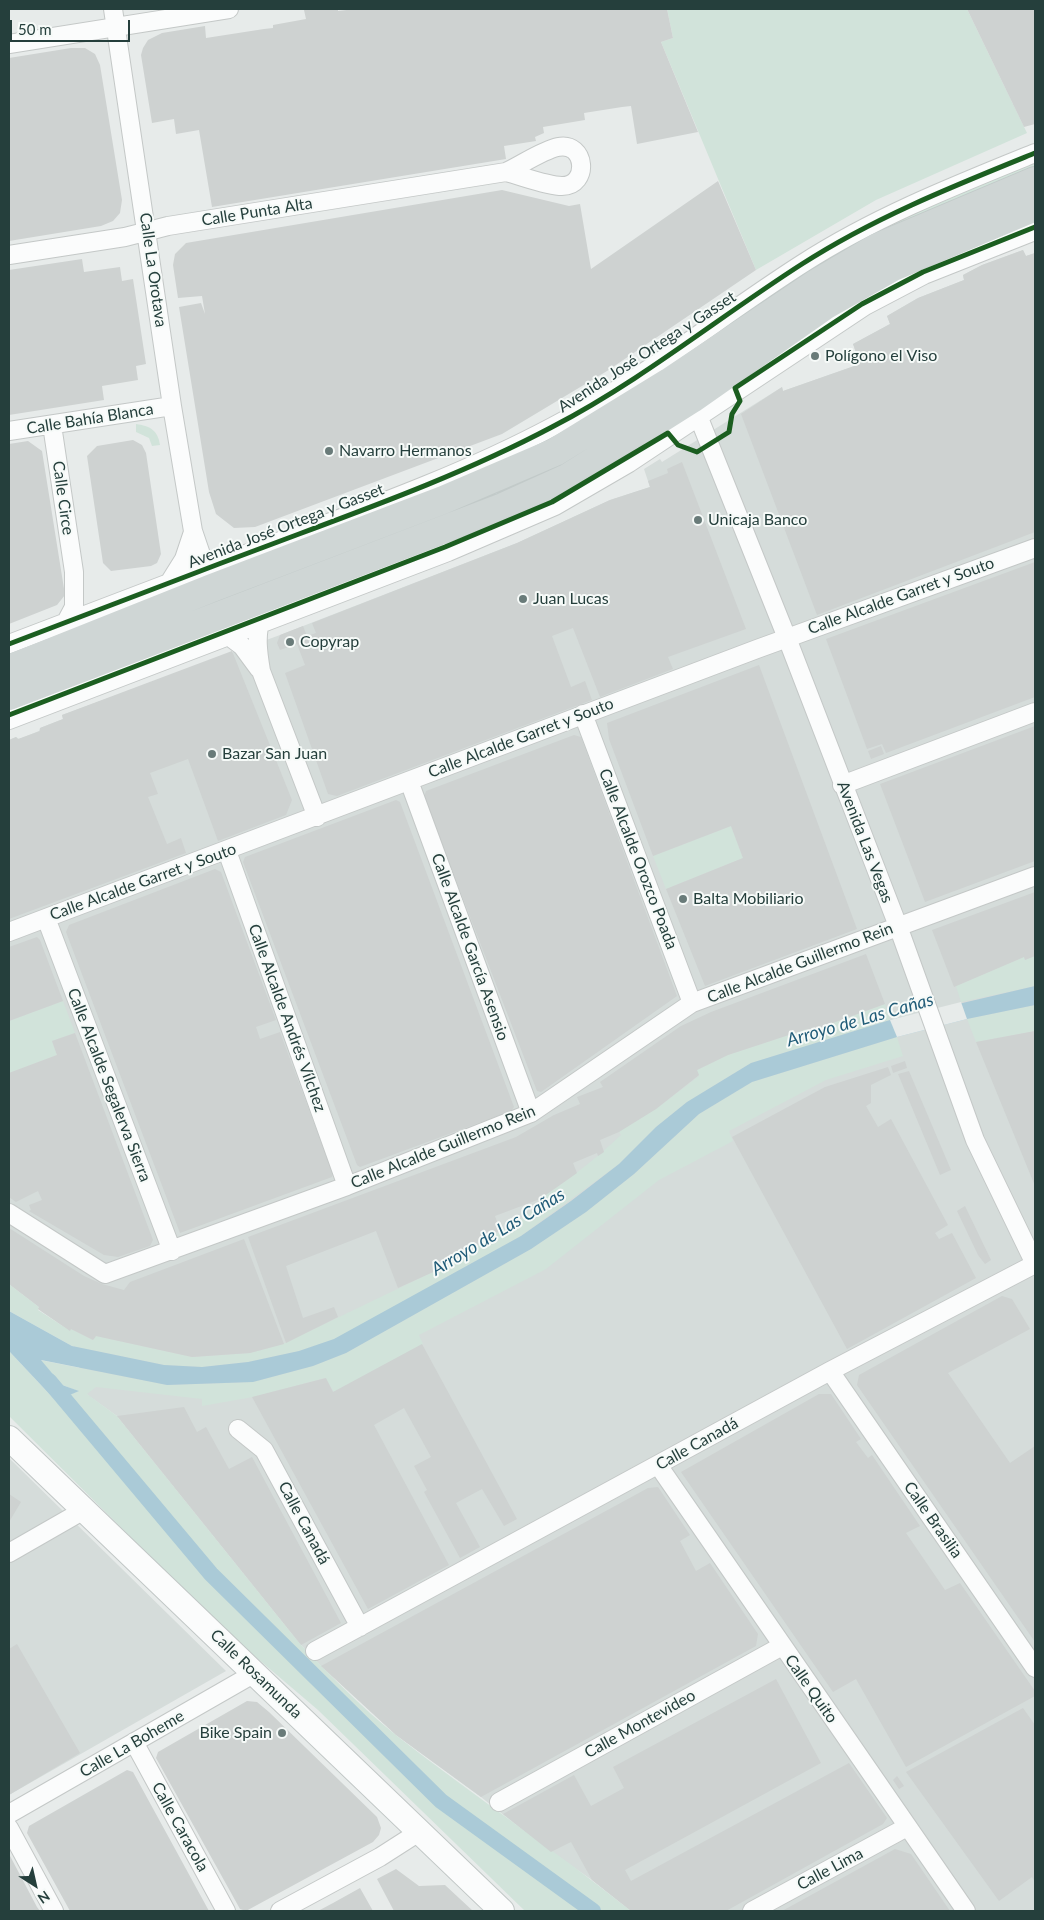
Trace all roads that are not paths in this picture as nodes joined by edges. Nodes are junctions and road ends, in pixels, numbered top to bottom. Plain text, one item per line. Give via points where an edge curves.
1 (113, 9) edge
2 (228, 9) edge
3 (115, 27) junction
4 (9, 44) edge
5 (1035, 153) edge
6 (506, 172) dead end
7 (1035, 181) edge
8 (1035, 207) edge
9 (147, 231) junction
10 (1035, 231) edge
11 (9, 255) edge
12 (713, 353) junction
13 (649, 394) junction
14 (696, 404) junction
15 (172, 406) junction
16 (52, 425) junction
17 (9, 431) edge
18 (193, 532) junction
19 (1035, 548) edge
20 (74, 572) junction
21 (209, 579) junction
22 (169, 583) junction
23 (105, 607) junction
24 (260, 607) junction
25 (66, 622) junction
26 (198, 622) junction
27 (168, 635) junction
28 (230, 636) junction
29 (787, 638) junction
30 (9, 644) edge
31 (9, 669) edge
32 (261, 671) junction
33 (9, 696) edge
34 (1035, 712) edge
35 (583, 714) junction
36 (9, 720) edge
37 (409, 781) junction
38 (842, 785) junction
39 (317, 817) junction
40 (227, 851) junction
41 (1035, 876) edge
42 (46, 918) junction
43 (898, 926) junction
44 (9, 932) edge
45 (692, 1003) junction
46 (531, 1113) junction
47 (347, 1186) junction
48 (9, 1212) edge
49 (172, 1252) junction
50 (1035, 1264) edge
51 (830, 1371) junction
52 (238, 1429) dead end
53 (9, 1438) edge
54 (658, 1466) junction
55 (84, 1510) junction
56 (9, 1553) edge
57 (360, 1626) junction
58 (782, 1646) junction
59 (315, 1651) dead end
60 (1035, 1668) edge
61 (255, 1673) junction
62 (134, 1742) junction
63 (499, 1802) dead end
64 (9, 1814) edge
65 (907, 1827) junction
66 (9, 1828) edge
67 (419, 1832) junction
68 (54, 1911) edge
69 (226, 1911) edge
70 (280, 1911) edge
71 (502, 1911) edge
72 (752, 1911) edge
73 (966, 1911) edge

1 - 3 street, Calle La Orotava
2 - 3 street
3 - 4 street
3 - 9 street, Calle La Orotava
5 - 21 street, Avenida José Ortega y Gasset via 912,205 804,262 621,387 555,426 493,457
6 - 9 street, Calle Punta Alta
7 - 12 main road, Avenida José Ortega y Gasset via 876,248 815,284
8 - 14 main road via 893,267 826,305
9 - 11 street, Calle Punta Alta
9 - 15 street, Calle La Orotava
10 - 14 street via 924,275
12 - 13 main road, Avenida José Ortega y Gasset
12 - 14 street
13 - 14 street
13 - 21 main road, Avenida José Ortega y Gasset via 555,452 443,500
14 - 24 main road via 566,478
14 - 29 street, Avenida Las Vegas
15 - 16 street, Calle Bahía Blanca
15 - 18 street, Calle La Orotava
16 - 17 street, Calle Bahía Blanca
16 - 20 street, Calle Circe
18 - 21 street, Calle La Orotava
18 - 22 street, Calle La Orotava via 184,559
19 - 29 street, Calle Alcalde Garret y Souto
20 - 23 street, Calle Circe via 92,603
20 - 25 street, Calle Circe via 74,607
21 - 22 street, Avenida José Ortega y Gasset
21 - 24 street
21 - 27 street
21 - 31 main road, Avenida José Ortega y Gasset
22 - 23 street, Avenida José Ortega y Gasset
23 - 25 street, Avenida José Ortega y Gasset
24 - 26 main road
24 - 28 street
24 - 32 street via 258,650
25 - 30 street, Avenida José Ortega y Gasset
26 - 27 main road
26 - 28 street
27 - 33 main road
28 - 32 street
28 - 36 street
29 - 35 street, Calle Alcalde Garret y Souto
29 - 38 street, Avenida Las Vegas
32 - 39 street
34 - 38 street
35 - 37 street, Calle Alcalde Garret y Souto
35 - 45 street, Calle Alcalde Orozco Poada
37 - 39 street, Calle Alcalde Garret y Souto
37 - 46 street, Calle Alcalde García Asensio
38 - 43 street, Avenida Las Vegas
39 - 40 street, Calle Alcalde Garret y Souto
40 - 42 street, Calle Alcalde Garret y Souto
40 - 47 street, Calle Alcalde Andrés Vílchez
41 - 43 street, Calle Alcalde Guillermo Rein
42 - 44 street, Calle Alcalde Garret y Souto
42 - 49 street, Calle Alcalde Segalerva Sierra
43 - 45 street, Calle Alcalde Guillermo Rein
43 - 50 street, Avenida Las Vegas via 975,1140
45 - 46 street, Calle Alcalde Guillermo Rein
46 - 47 street, Calle Alcalde Guillermo Rein
47 - 49 street, Calle Alcalde Guillermo Rein
48 - 49 street, Calle Alcalde Guillermo Rein via 105,1274
50 - 51 street, Calle Canadá
51 - 54 street, Calle Canadá
51 - 60 street, Calle Brasilia
52 - 57 street, Calle Canadá via 264,1450
53 - 55 main road, Calle Rosamunda
54 - 57 street, Calle Canadá
54 - 58 street, Calle Quito
55 - 56 street
55 - 61 main road, Calle Rosamunda
57 - 59 street, Calle Canadá
58 - 63 street, Calle Montevideo
58 - 65 street, Calle Quito
61 - 62 street, Calle La Boheme
61 - 67 main road, Calle Rosamunda
62 - 64 street, Calle La Boheme
62 - 69 street, Calle Caracola
65 - 72 street, Calle Lima
65 - 73 street, Calle Quito
66 - 68 street
67 - 70 street
67 - 71 main road, Calle Rosamunda

